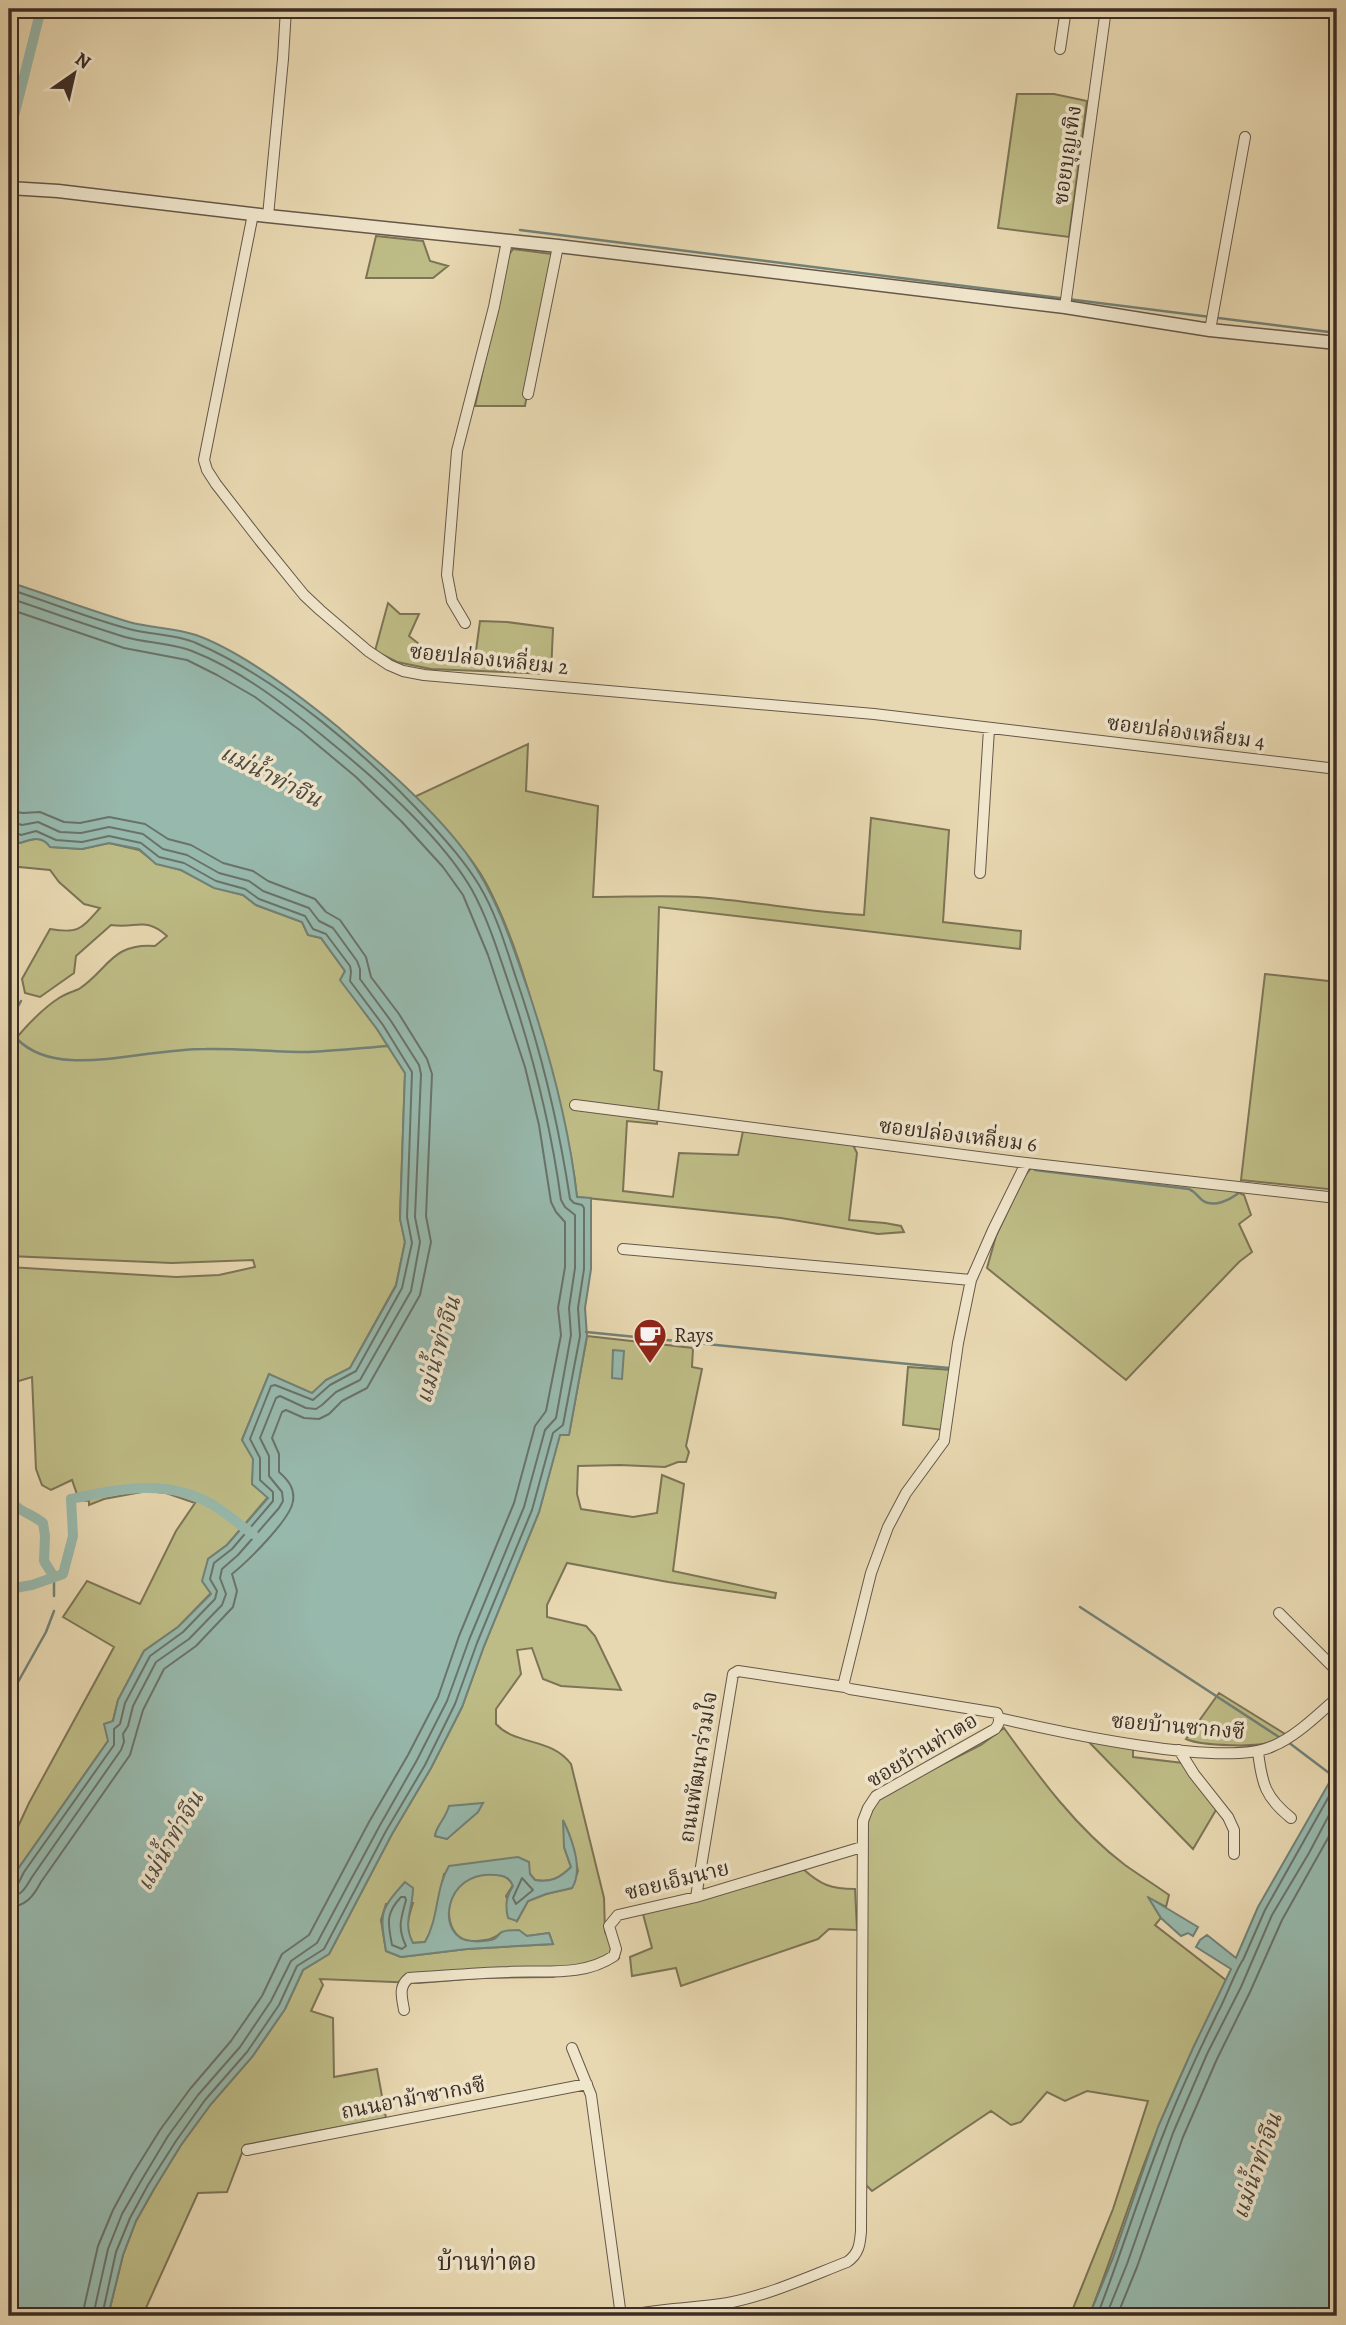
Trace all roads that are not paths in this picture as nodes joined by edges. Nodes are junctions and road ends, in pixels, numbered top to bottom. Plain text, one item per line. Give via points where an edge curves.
1 (286, 9) edge
2 (1066, 9) edge
3 (1106, 9) edge
4 (1060, 49) dead end
5 (1245, 137) dead end
6 (9, 188) edge
7 (253, 214) junction
8 (268, 216) junction
9 (507, 241) junction
10 (558, 246) junction
11 (1065, 307) junction
12 (1210, 330) junction
13 (1337, 343) edge
14 (528, 394) dead end
15 (465, 622) dead end
16 (989, 729) junction
17 (1030, 733) joint
18 (1337, 769) edge
19 (980, 873) dead end
20 (575, 1105) dead end
21 (1026, 1163) junction
22 (1337, 1198) edge
23 (623, 1249) dead end
24 (971, 1280) junction
25 (1279, 1613) dead end
26 (1337, 1671) edge
27 (845, 1687) junction
28 (1337, 1698) edge
29 (999, 1718) junction
30 (1179, 1750) junction
31 (1258, 1752) junction
32 (1291, 1818) dead end
33 (862, 1847) junction
34 (1234, 1854) dead end
35 (696, 1897) junction
36 (404, 2010) dead end
37 (572, 2048) dead end
38 (587, 2084) junction
39 (247, 2150) dead end
40 (623, 2316) edge

1 - 8 street
2 - 4 street
3 - 11 street, ซอยบุญเทิง
5 - 12 street
6 - 7 street
7 - 8 street
7 - 16 street, ซอยปล่องเหลี่ยม 2 via 204,460 216,484 304,595 368,651 389,665 424,675 874,714
8 - 9 street
9 - 10 street
9 - 15 street via 457,451 447,575 452,601
10 - 11 street
10 - 14 street
11 - 12 street
12 - 13 street
16 - 17 street, ซอยปล่องเหลี่ยม 2
16 - 19 street
17 - 18 street, ซอยปล่องเหลี่ยม 4
20 - 21 street, ซอยปล่องเหลี่ยม 6
21 - 22 street, ซอยปล่องเหลี่ยม 6
21 - 24 street
23 - 24 street
24 - 27 street via 944,1441 888,1527 872,1573
25 - 26 street
27 - 29 street, ซอยบ้านท่าตอ via 996,1713
27 - 35 street, ถนนพัฒนาร่วมใจ via 738,1671 733,1674
28 - 31 street, ซอยบ้านซากงซี via 1284,1740
29 - 30 street, ซอยบ้านซากงซี
29 - 33 street, ซอยบ้านท่าตอ via 995,1729 876,1796 863,1821
30 - 31 street, ซอยบ้านซากงซี
30 - 34 street via 1228,1817 1234,1830
31 - 32 street via 1266,1792
33 - 35 street, ซอยเอ็มนาย
33 - 40 street, ซอยบ้านท่าตอ via 859,2248 846,2262 729,2303
35 - 36 street, ซอยเอ็มนาย via 618,1915 609,1926 614,1956 602,1964 567,1971 409,1978 401,1990
37 - 38 street
38 - 39 street, ถนนอาม้าซากงซี
38 - 40 street

